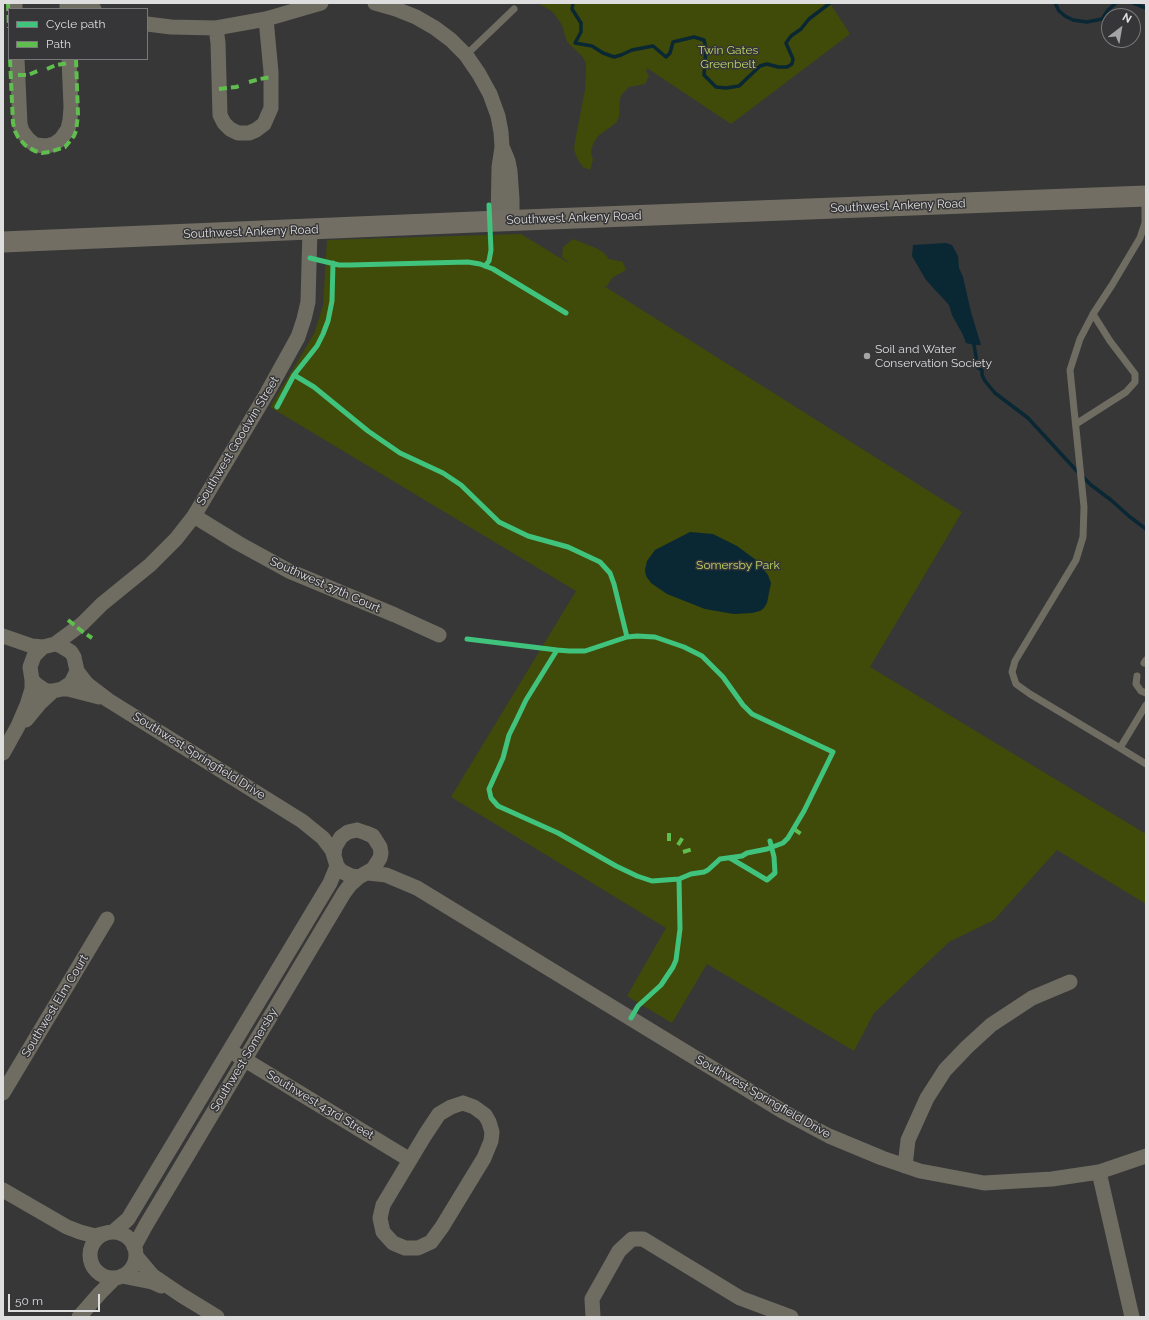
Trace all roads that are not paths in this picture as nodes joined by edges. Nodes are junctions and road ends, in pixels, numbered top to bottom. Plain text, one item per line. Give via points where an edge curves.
1 (78, 3) edge
2 (321, 3) edge
3 (374, 3) edge
4 (91, 8) edge
5 (514, 9) dead end
6 (266, 19) junction
7 (148, 24) edge
8 (216, 28) junction
9 (466, 55) junction
10 (17, 60) edge
11 (69, 60) edge
12 (1145, 196) edge
13 (505, 221) junction
14 (310, 229) junction
15 (3, 242) edge
16 (1093, 314) junction
17 (1076, 424) junction
18 (194, 516) junction
19 (92, 615) junction
20 (439, 635) dead end
21 (3, 636) edge
22 (3, 640) edge
23 (49, 646) junction
24 (76, 664) junction
25 (31, 673) junction
26 (1137, 676) dead end
27 (58, 690) junction
28 (1146, 693) edge
29 (108, 700) junction
30 (1146, 705) edge
31 (7, 747) edge
32 (1120, 748) junction
33 (1146, 764) edge
34 (289, 812) junction
35 (344, 834) junction
36 (381, 853) junction
37 (336, 861) junction
38 (364, 875) junction
39 (417, 888) junction
40 (107, 919) dead end
41 (1070, 982) dead end
42 (229, 1051) junction
43 (245, 1060) junction
44 (3, 1093) edge
45 (1146, 1156) edge
46 (410, 1160) junction
47 (904, 1166) junction
48 (1099, 1172) junction
49 (3, 1190) edge
50 (48, 1216) junction
51 (107, 1233) junction
52 (135, 1251) junction
53 (90, 1254) junction
54 (94, 1269) junction
55 (118, 1277) junction
56 (181, 1295) junction
57 (78, 1317) edge
58 (217, 1317) edge
59 (593, 1317) edge
60 (791, 1317) edge
61 (1132, 1317) edge

1 - 4 street
2 - 6 street
3 - 9 street via 416,17 450,40
5 - 9 lane
6 - 8 street
6 - 8 street via 271,72 271,108 264,124 249,133 238,133 230,129 220,115
7 - 8 street
9 - 13 street via 490,94 498,116 502,147 499,168
10 - 11 street via 22,131 35,145 48,146 62,139 68,129 71,107
12 - 13 street, Southwest Ankeny Road
12 - 16 lane via 1145,223 1140,238
13 - 14 street, Southwest Ankeny Road
14 - 15 street, Southwest Ankeny Road
14 - 18 street, Southwest Goodwin Street via 308,302 298,337
16 - 17 lane via 1080,339 1070,370
16 - 17 lane via 1135,374 1135,382 1126,392
17 - 32 lane via 1084,507 1083,537 1076,560 1015,662 1012,672 1016,684 1030,694
18 - 19 street, Southwest Goodwin Street via 155,560
18 - 20 street, Southwest 37th Court via 238,544 289,571
19 - 23 street, Southwest Goodwin Street
19 - 24 street, Southwest Goodwin Street via 80,639
21 - 23 street via 32,646
22 - 25 street via 17,651
23 - 24 street via 61,646 71,652
23 - 25 street via 34,656
24 - 27 street via 71,683
24 - 29 street, Southwest Springfield Drive via 87,684
25 - 27 street via 41,688
25 - 31 street via 32,689 27,705
26 - 28 lane via 1136,684
27 - 29 street, Southwest Springfield Drive via 81,691
27 - 31 street via 40,702
29 - 34 street, Southwest Springfield Drive
30 - 32 lane
32 - 33 lane
34 - 35 street, Southwest Springfield Drive via 316,825
34 - 37 street, Southwest Springfield Drive via 323,838
35 - 36 street via 357,830 373,836
35 - 37 street via 335,847
36 - 38 street via 376,866
36 - 39 street, Southwest Springfield Drive via 396,871
37 - 38 street via 346,874
37 - 42 street, Southwest Somersby via 330,883
38 - 39 street, Southwest Springfield Drive via 386,875
38 - 43 street, Southwest Somersby via 344,893
39 - 47 street, Southwest Springfield Drive via 784,1112 829,1136
40 - 44 street, Southwest Elm Court
41 - 47 street via 1032,998 991,1025 945,1070 927,1098 908,1140
42 - 43 street, Southwest 43rd Street
42 - 51 street, Southwest Somersby via 128,1219
43 - 46 street, Southwest 43rd Street
43 - 52 street, Southwest Somersby via 146,1225
45 - 48 street, Southwest Springfield Drive
46 - 46 street via 383,1205 380,1218 383,1232 393,1243 405,1248 418,1248 432,1242 484,1158 491,1141 489,1122 485,1115 474,1107 463,1103 451,1107 439,1114
47 - 48 street, Southwest Springfield Drive via 984,1183 1052,1179
48 - 61 street
49 - 50 street
50 - 51 street via 80,1232 95,1236
50 - 53 street via 82,1244
51 - 52 street via 126,1236 131,1240
51 - 53 street via 96,1239 91,1246
52 - 55 street via 132,1268 128,1273
52 - 56 street via 153,1276
53 - 54 street
54 - 55 street via 107,1278
54 - 57 street via 93,1284
55 - 56 street via 152,1282
55 - 57 street
56 - 58 street
59 - 60 street via 592,1299 619,1252 632,1239 642,1239 740,1298

